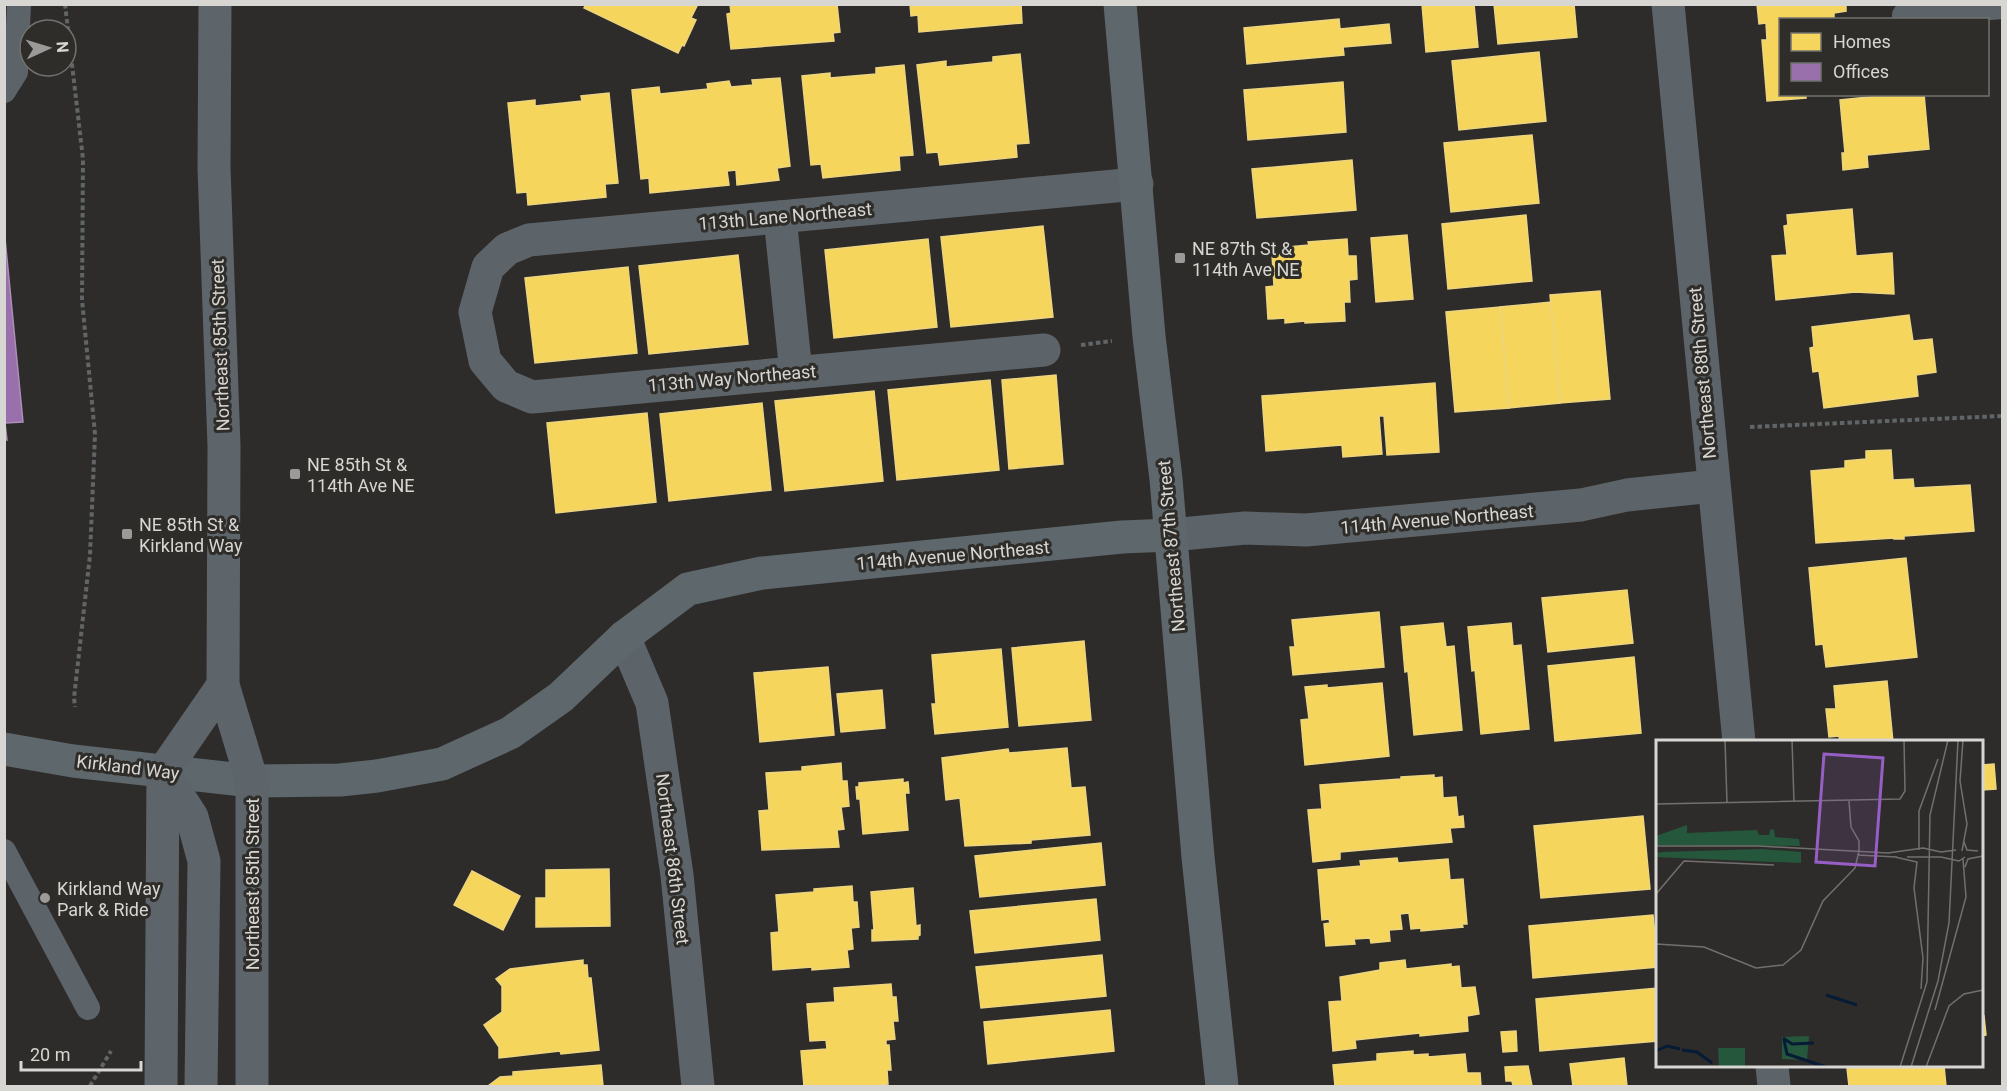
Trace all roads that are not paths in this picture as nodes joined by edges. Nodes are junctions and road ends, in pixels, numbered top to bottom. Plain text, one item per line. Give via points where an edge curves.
1 (19, 4) edge
2 (215, 4) edge
3 (1120, 4) edge
4 (1668, 4) edge
5 (2002, 7) edge
6 (1904, 15) dead end
7 (4, 91) edge
8 (1137, 184) junction
9 (780, 217) junction
10 (475, 312) joint
11 (1044, 350) road end
12 (796, 373) junction
13 (1713, 486) junction
14 (1171, 535) junction
15 (624, 637) junction
16 (224, 685) junction
17 (1739, 740) edge
18 (4, 749) edge
19 (163, 772) junction
20 (252, 781) junction
21 (4, 851) edge
22 (88, 1008) dead end
23 (1772, 1067) edge
24 (161, 1086) edge
25 (201, 1086) edge
26 (252, 1086) edge
27 (698, 1086) edge
28 (1222, 1086) edge
29 (1774, 1086) edge

1 - 7 lane via 16,72
2 - 16 main road, Northeast 85th Street via 214,168 224,446
3 - 8 street, Northeast 87th Street
4 - 13 street, Northeast 88th Street
5 - 6 lane
8 - 9 street, 113th Lane Northeast
8 - 14 street, Northeast 87th Street
9 - 10 street, 113th Lane Northeast via 529,240 507,249 488,267
9 - 12 street
10 - 12 street, 113th Way Northeast via 485,361 506,386 532,397
11 - 12 street, 113th Way Northeast
13 - 14 street, 114th Avenue Northeast via 1627,495 1581,505 1306,531 1245,528
13 - 17 street, Northeast 88th Street
14 - 15 street, 114th Avenue Northeast via 762,573 688,589
14 - 28 street, Northeast 87th Street
15 - 20 street, 114th Avenue Northeast via 561,697 510,733 442,764 340,780
15 - 27 street, Northeast 86th Street via 652,704 677,875
16 - 19 main road
16 - 20 main road, Northeast 85th Street
18 - 19 street, Kirkland Way
19 - 20 street, Kirkland Way
19 - 24 main road
19 - 25 main road via 192,817 204,861
20 - 26 main road, Northeast 85th Street
21 - 22 lane
23 - 29 street

